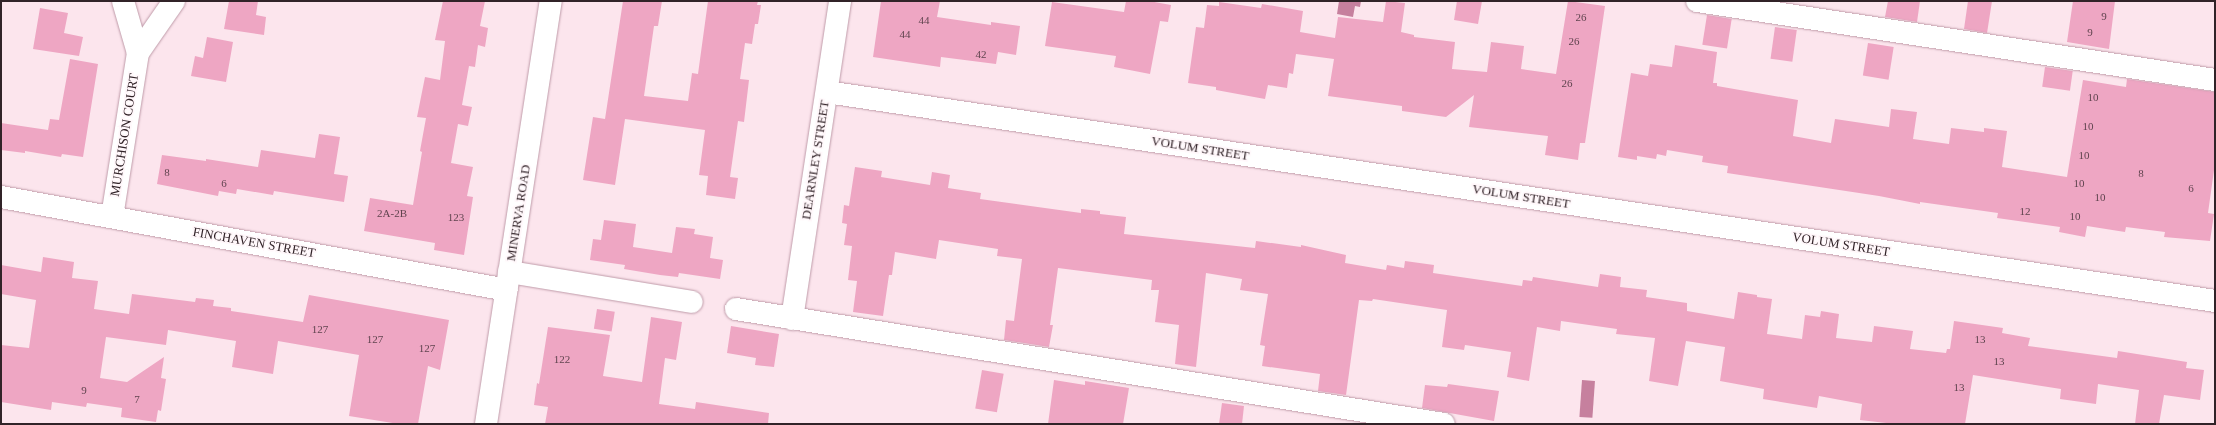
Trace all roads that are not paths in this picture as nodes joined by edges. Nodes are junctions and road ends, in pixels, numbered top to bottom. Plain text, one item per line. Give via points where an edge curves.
1 (123, 1) edge
2 (174, 1) edge
3 (551, 1) edge
4 (840, 1) edge
5 (1697, 1) edge
6 (138, 53) junction
7 (2215, 80) edge
8 (827, 92) junction
9 (1, 197) edge
10 (112, 217) junction
11 (508, 281) junction
12 (2215, 301) edge
13 (692, 302) dead end
14 (736, 310) dead end
15 (792, 319) junction
16 (486, 424) edge
17 (1444, 424) edge

1 - 6 street, MURCHISON COURT
2 - 6 street, MURCHISON COURT
3 - 11 street, MINERVA ROAD
4 - 8 street, DEARNLEY STREET
5 - 7 street
6 - 10 street, MURCHISON COURT
8 - 12 street, VOLUM STREET
8 - 15 street, DEARNLEY STREET
9 - 10 street, FINCHAVEN STREET
10 - 11 street, FINCHAVEN STREET
11 - 13 street
11 - 16 street, MINERVA ROAD
14 - 15 street
15 - 17 street

